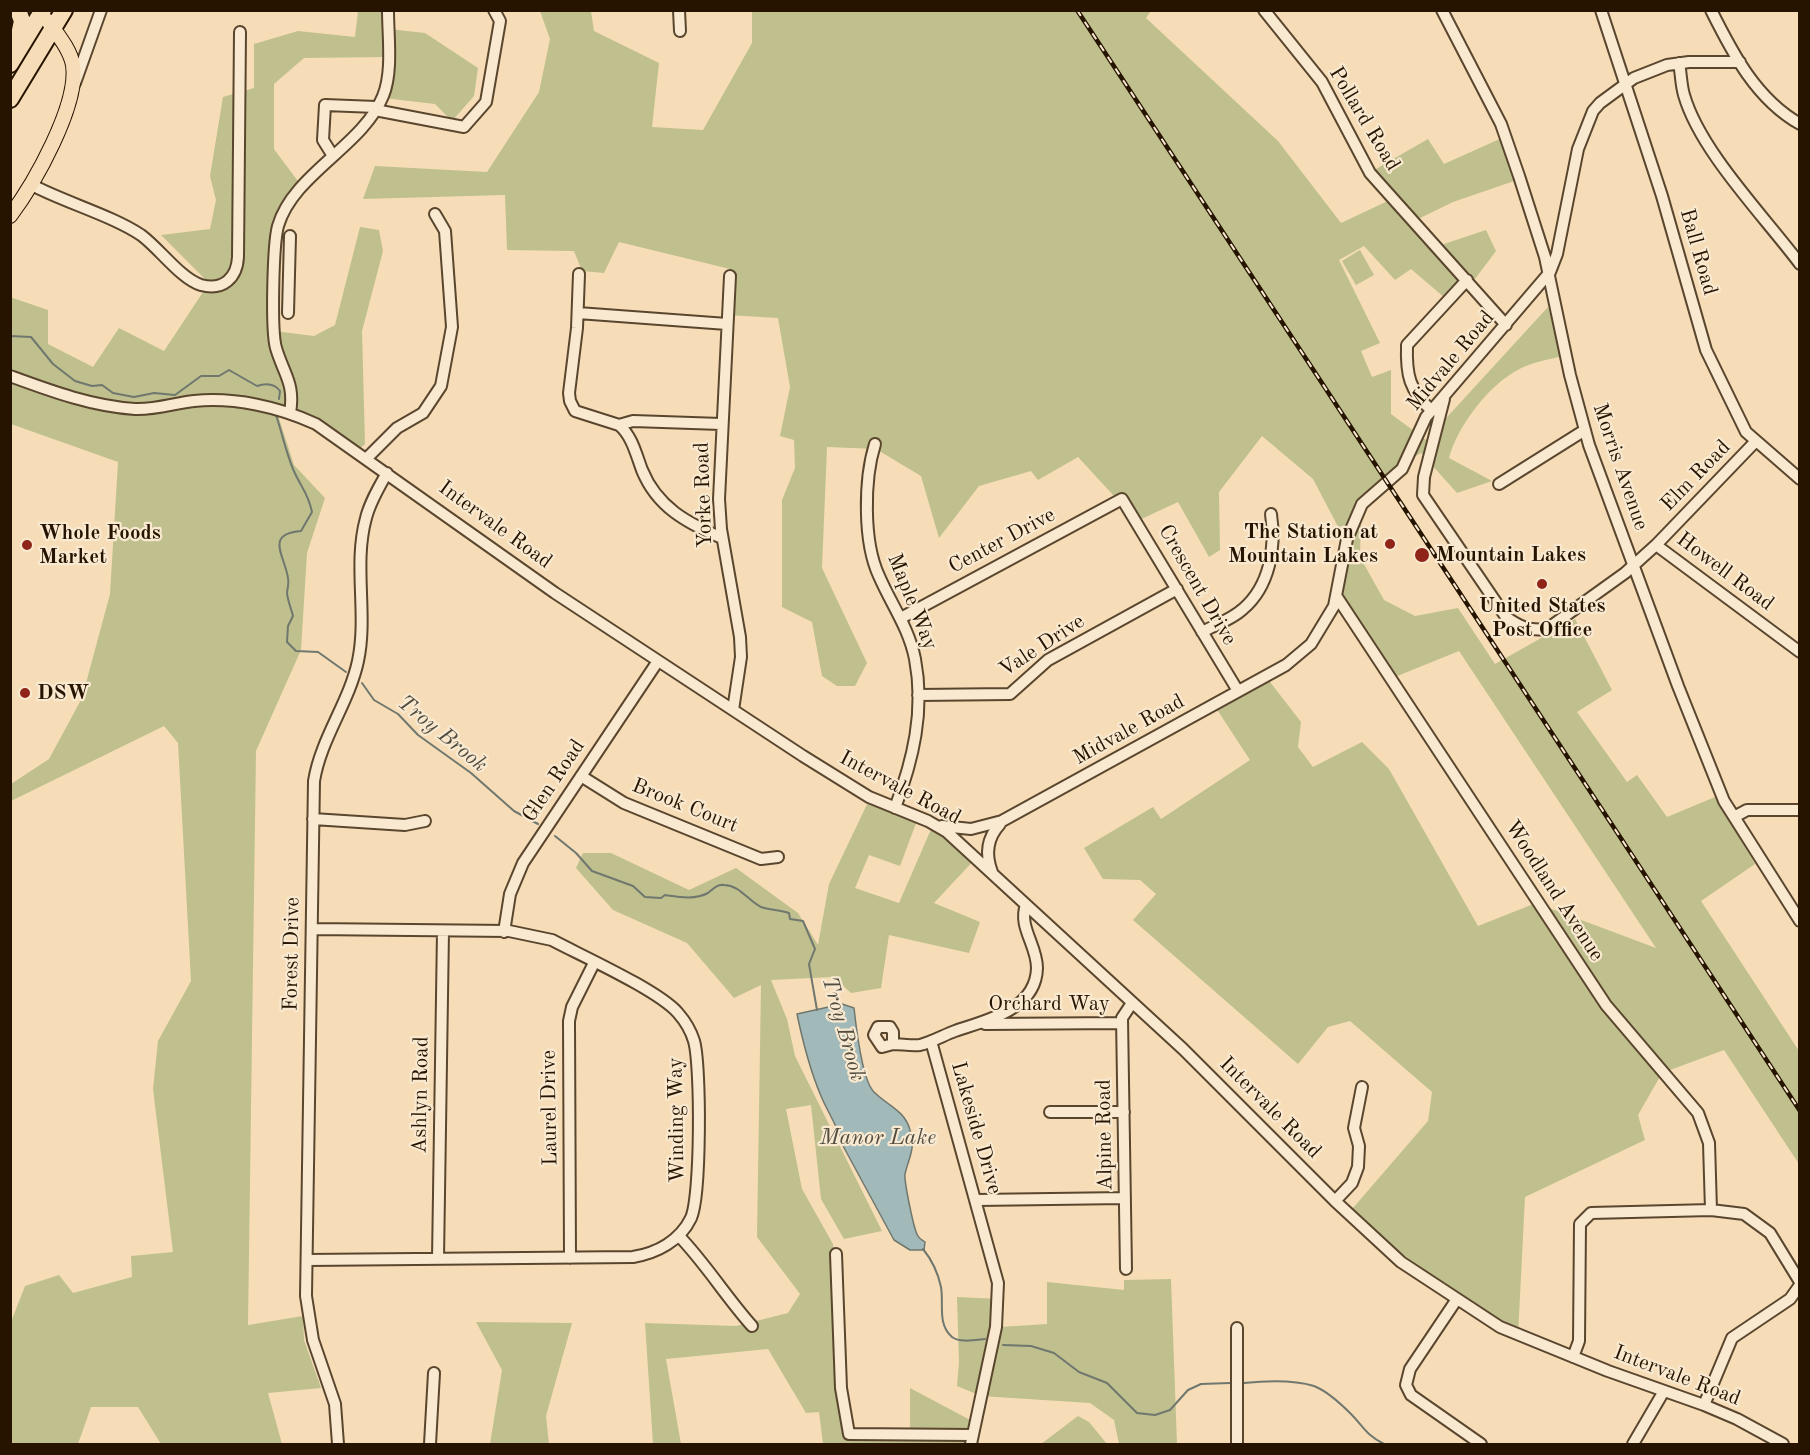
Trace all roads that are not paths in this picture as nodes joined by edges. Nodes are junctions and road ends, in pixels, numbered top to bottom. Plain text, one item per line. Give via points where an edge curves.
1 (18, 10) edge
2 (64, 10) edge
3 (101, 10) edge
4 (388, 10) edge
5 (494, 10) edge
6 (679, 10) edge
7 (1264, 10) edge
8 (1442, 10) edge
9 (1601, 10) edge
10 (1711, 10) edge
11 (41, 11) edge
12 (53, 28) junction
13 (680, 31) dead end
14 (240, 32) dead end
15 (1740, 62) junction
16 (10, 63) edge
17 (1679, 63) junction
18 (1625, 84) junction
19 (10, 99) edge
20 (66, 108) junction
21 (375, 108) junction
22 (1800, 124) edge
23 (333, 156) junction
24 (32, 185) junction
25 (435, 214) dead end
26 (10, 216) edge
27 (290, 236) dead end
28 (289, 262) junction
29 (275, 263) junction
30 (1800, 264) edge
31 (1549, 273) junction
32 (579, 274) dead end
33 (730, 276) dead end
34 (1467, 280) junction
35 (578, 313) junction
36 (288, 314) dead end
37 (727, 324) junction
38 (1506, 325) junction
39 (10, 376) edge
40 (1444, 398) junction
41 (1432, 411) junction
42 (290, 413) junction
43 (619, 424) junction
44 (721, 424) junction
45 (1585, 430) junction
46 (1756, 441) junction
47 (875, 444) dead end
48 (367, 458) junction
49 (387, 473) junction
50 (1800, 479) edge
51 (1499, 484) dead end
52 (1122, 499) joint
53 (1271, 514) dead end
54 (722, 538) junction
55 (1656, 545) junction
56 (1634, 564) junction
57 (1177, 589) junction
58 (1337, 597) junction
59 (901, 618) junction
60 (1202, 632) junction
61 (1800, 652) edge
62 (658, 661) junction
63 (1238, 692) junction
64 (918, 695) junction
65 (733, 710) junction
66 (581, 776) junction
67 (895, 808) junction
68 (1800, 810) edge
69 (1734, 817) junction
70 (314, 819) junction
71 (425, 821) dead end
72 (928, 821) junction
73 (1002, 821) junction
74 (778, 857) dead end
75 (993, 874) junction
76 (1026, 905) junction
77 (1800, 921) edge
78 (312, 929) junction
79 (443, 931) junction
80 (504, 932) junction
81 (594, 963) junction
82 (1132, 1003) junction
83 (1122, 1023) junction
84 (976, 1024) junction
85 (931, 1041) junction
86 (893, 1044) dead end
87 (1362, 1087) dead end
88 (1050, 1112) dead end
89 (1124, 1112) junction
90 (1125, 1198) junction
91 (977, 1200) junction
92 (1335, 1201) junction
93 (1711, 1210) junction
94 (679, 1236) junction
95 (836, 1254) dead end
96 (570, 1258) junction
97 (438, 1259) junction
98 (307, 1260) junction
99 (1126, 1269) dead end
100 (1800, 1284) edge
101 (1457, 1299) junction
102 (752, 1326) dead end
103 (1237, 1328) dead end
104 (1573, 1357) junction
105 (434, 1373) dead end
106 (1664, 1390) junction
107 (1704, 1405) junction
108 (973, 1435) edge
109 (338, 1444) edge
110 (430, 1444) edge
111 (1237, 1444) edge
112 (1481, 1444) edge
113 (1633, 1444) edge
114 (1782, 1444) edge

1 - 16 highway via 21,30
2 - 12 highway
3 - 20 street
4 - 21 street via 386,87
5 - 21 street via 500,21 486,102 464,127
6 - 13 street
7 - 34 street, Pollard Road via 1322,82 1370,173
8 - 31 street, Morris Avenue via 1501,124
9 - 18 street, Ball Road
10 - 15 street
11 - 12 main road
11 - 16 highway
12 - 19 highway
12 - 20 main road via 73,63
14 - 24 street via 238,268 229,281 213,286 198,284 140,234
15 - 17 street, Midvale Road
15 - 22 street via 1777,110
17 - 18 street, Midvale Road via 1652,70
17 - 30 street via 1683,93 1713,151
18 - 31 street, Midvale Road via 1593,111 1578,149 1557,254
18 - 46 street, Ball Road via 1706,350 1746,432
20 - 24 main road
21 - 23 street
21 - 23 street via 325,105 323,140
23 - 29 street via 284,208 275,240
24 - 26 main road
25 - 48 street via 445,231 452,327 441,386 423,413 397,428
27 - 28 street
28 - 29 street
28 - 36 street
29 - 42 street via 274,339 292,386
31 - 38 street, Midvale Road
31 - 45 street, Morris Avenue
32 - 35 street
33 - 37 street, Yorke Road
34 - 38 street, Pollard Road
34 - 41 street via 1407,345 1406,369 1416,397
35 - 37 street
35 - 43 street via 569,393 572,406 578,412
37 - 44 street, Yorke Road
38 - 40 street, Midvale Road
39 - 42 street, Intervale Road via 109,406 147,409 220,400
40 - 41 street, Midvale Road
40 - 56 street, Elm Road via 1422,490 1428,505 1506,617 1518,626 1547,629
41 - 58 street, Midvale Road via 1401,470 1369,495 1357,514 1347,539
42 - 48 street, Intervale Road via 316,424
43 - 44 street
43 - 54 street via 628,435 651,488 666,507 692,525
44 - 54 street, Yorke Road
45 - 51 street
45 - 56 street, Morris Avenue
46 - 50 street, Ball Road
46 - 55 street, Elm Road
47 - 59 street, Maple Way via 870,462 868,515 872,559
48 - 49 street, Intervale Road
49 - 62 street, Intervale Road
49 - 70 street, Forest Drive via 366,517 360,551 359,655 352,681 321,749 314,782
52 - 57 street, Crescent Drive
52 - 59 street, Center Drive
53 - 60 street via 1273,549 1255,595 1242,610
54 - 65 street, Yorke Road via 740,637
55 - 56 street, Elm Road
55 - 61 street, Howell Road
56 - 69 street, Morris Avenue via 1710,770
57 - 60 street, Crescent Drive
57 - 64 street, Vale Drive via 1048,660 1010,694
58 - 63 street, Midvale Road via 1321,630 1304,652
58 - 93 street, Woodland Avenue via 1606,1005 1698,1113 1709,1143
59 - 64 street, Maple Way via 915,659
60 - 63 street, Crescent Drive
62 - 65 street, Intervale Road
62 - 66 street, Glen Road
63 - 73 street, Midvale Road
64 - 67 street, Maple Way via 914,753
65 - 67 street, Intervale Road via 850,786
66 - 74 street, Brook Court via 624,803 762,859
66 - 80 street, Glen Road via 523,863 510,894
67 - 72 street, Intervale Road
68 - 69 street via 1747,810
69 - 77 street, Morris Avenue
70 - 71 street via 405,825
70 - 78 street, Forest Drive
72 - 73 street, Midvale Road via 961,829
72 - 75 street, Intervale Road via 961,843
73 - 75 street via 991,833 989,842 987,860
75 - 76 street, Intervale Road
76 - 82 street, Intervale Road
76 - 84 street, Lakeside Drive via 1025,927 1036,958 1033,985 1016,1006
78 - 79 street, Winding Way
78 - 98 street, Forest Drive
79 - 80 street, Winding Way
79 - 97 street, Ashlyn Road
80 - 81 street, Winding Way via 536,935
81 - 94 street, Winding Way via 670,1005 685,1021 694,1041 698,1194 690,1220
81 - 96 street, Laurel Drive via 572,1007 569,1022
82 - 83 street, Alpine Road
82 - 92 street, Intervale Road
83 - 84 street, Orchard Way
83 - 89 street, Alpine Road
84 - 85 street, Lakeside Drive
85 - 86 street via 920,1045
85 - 91 street, Lakeside Drive
87 - 92 street via 1354,1128 1359,1146 1358,1167 1352,1183
88 - 89 street
89 - 90 street, Alpine Road
90 - 91 street
90 - 99 street, Alpine Road
91 - 108 street, Lakeside Drive via 999,1283 999,1300
92 - 101 street, Intervale Road via 1393,1255
93 - 100 street via 1744,1214 1762,1226
93 - 104 street via 1597,1212 1582,1219 1579,1341
94 - 96 street, Winding Way via 644,1256
94 - 102 street
95 - 108 street via 841,1388 849,1434
96 - 97 street, Winding Way
97 - 98 street, Winding Way
98 - 109 street, Forest Drive via 308,1318 318,1360 335,1404
100 - 107 street via 1790,1299 1732,1338
101 - 104 street, Intervale Road via 1500,1327
101 - 112 street via 1410,1370 1406,1385 1411,1395
103 - 111 street
104 - 106 street, Intervale Road
105 - 110 street
106 - 107 street, Intervale Road
106 - 113 street
107 - 114 street, Intervale Road

